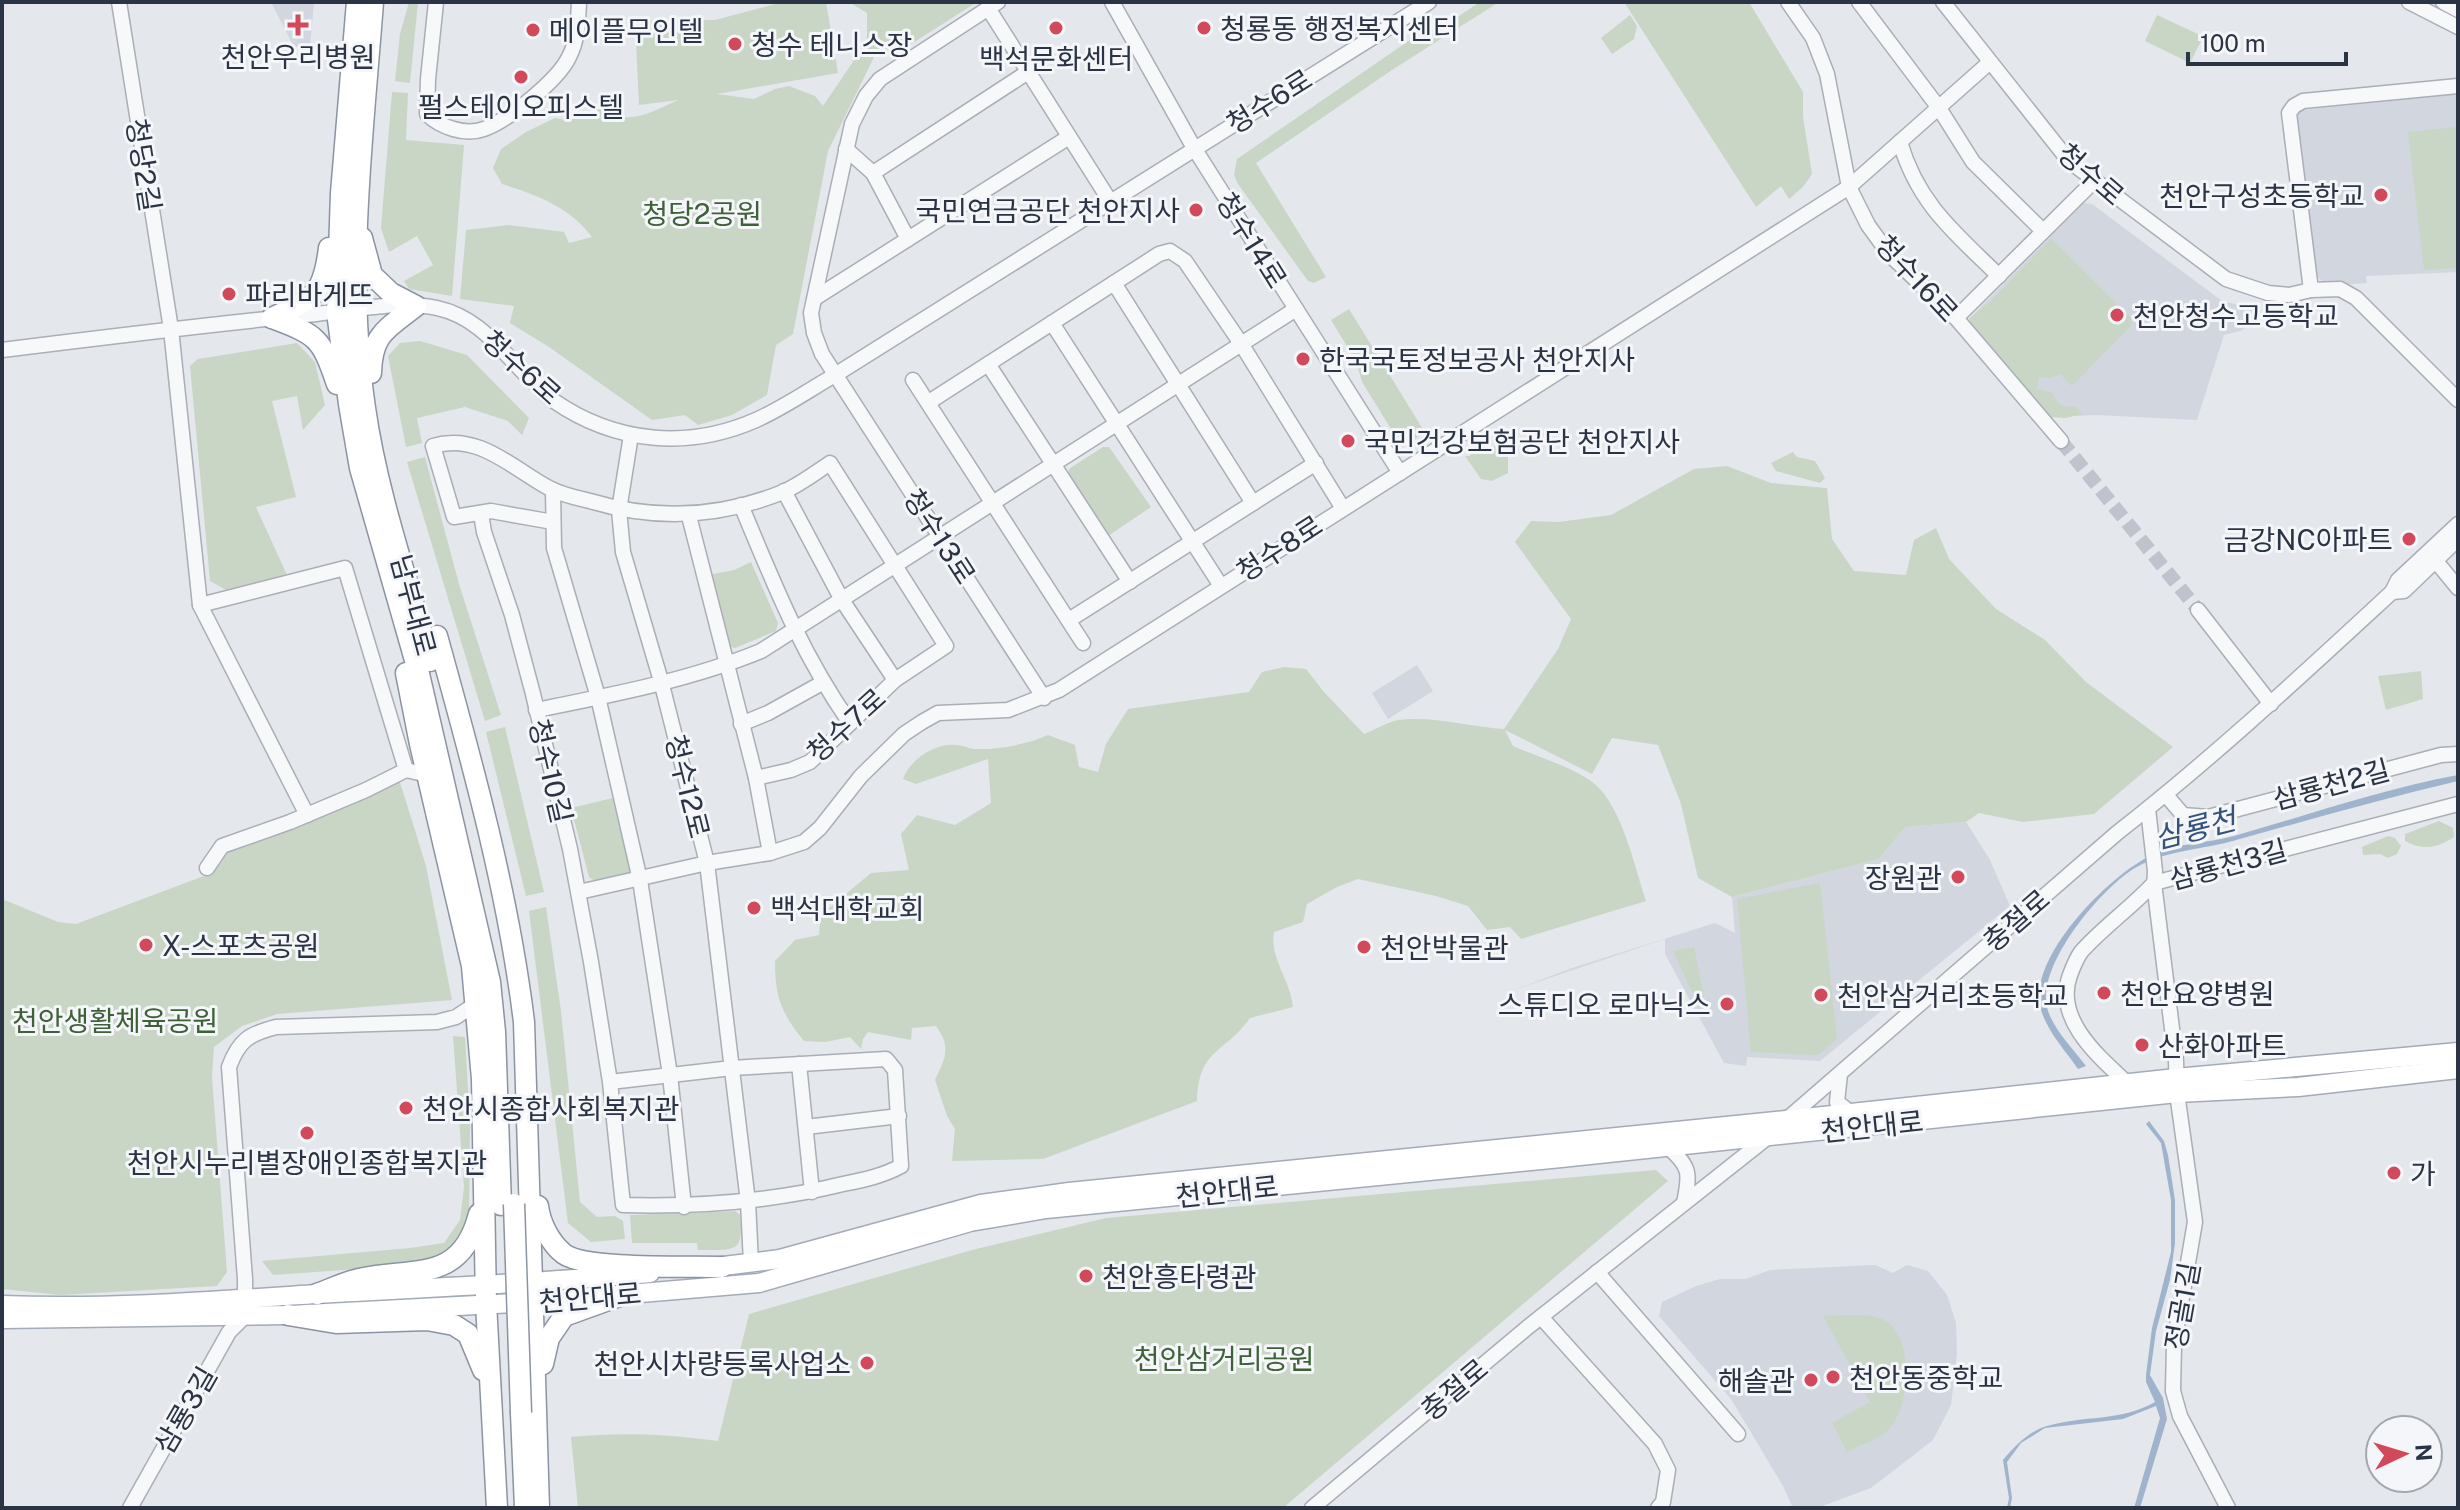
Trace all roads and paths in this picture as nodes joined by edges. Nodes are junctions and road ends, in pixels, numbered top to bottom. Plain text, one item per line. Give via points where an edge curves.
1 (119, 2) edge
2 (349, 2) edge
3 (357, 2) edge
4 (373, 2) edge
5 (383, 2) edge
6 (436, 2) edge
7 (579, 2) edge
8 (1112, 2) edge
9 (1429, 2) edge
10 (1788, 2) edge
11 (1859, 2) edge
12 (1943, 2) edge
13 (2409, 2) edge
14 (2443, 2) edge
15 (993, 5) edge
16 (2458, 10) edge
17 (2458, 27) edge
18 (360, 59) junction
19 (1990, 62) junction
20 (1028, 72) junction
21 (2458, 86) edge
22 (1939, 108) junction
23 (1069, 137) junction
24 (1900, 142) junction
25 (1194, 148) junction
26 (846, 149) junction
27 (873, 173) junction
28 (2094, 181) junction
29 (1849, 187) junction
30 (350, 191) junction
31 (1110, 201) junction
32 (2043, 231) junction
33 (908, 239) junction
34 (1999, 276) junction
35 (1114, 283) junction
36 (2311, 290) junction
37 (815, 298) junction
38 (416, 306) junction
39 (1296, 309) junction
40 (346, 311) junction
41 (272, 318) junction
42 (1956, 318) junction
43 (1052, 323) junction
44 (171, 329) junction
45 (1242, 345) junction
46 (2, 350) edge
47 (988, 364) junction
48 (835, 375) junction
49 (913, 380) dead end
50 (1178, 386) junction
51 (2458, 400) edge
52 (929, 402) junction
53 (1116, 426) junction
54 (631, 435) junction
55 (362, 436) junction
56 (2061, 441) tunnel mouth
57 (1316, 463) junction
58 (1054, 465) junction
59 (1400, 473) junction
60 (553, 490) junction
61 (784, 491) junction
62 (992, 503) junction
63 (1253, 503) junction
64 (741, 505) junction
65 (1342, 507) junction
66 (619, 510) junction
67 (389, 513) junction
68 (481, 514) junction
69 (689, 516) junction
70 (553, 522) junction
71 (2458, 524) edge
72 (379, 532) junction
73 (940, 536) junction
74 (2458, 539) edge
75 (1193, 542) junction
76 (2435, 560) junction
77 (895, 566) junction
78 (1130, 582) junction
79 (1221, 586) junction
80 (2458, 588) edge
81 (2392, 592) junction
82 (842, 600) junction
83 (200, 605) junction
84 (2198, 610) tunnel mouth
85 (1069, 620) junction
86 (794, 631) junction
87 (1083, 643) dead end
88 (727, 663) junction
89 (895, 680) junction
90 (661, 681) junction
91 (822, 683) junction
92 (598, 697) junction
93 (1044, 698) junction
94 (2271, 704) junction
95 (536, 710) junction
96 (850, 723) junction
97 (741, 724) junction
98 (2458, 754) edge
99 (406, 770) junction
100 (428, 775) junction
101 (756, 778) junction
102 (2166, 795) junction
103 (2458, 804) edge
104 (2148, 809) junction
105 (307, 815) junction
106 (770, 853) junction
107 (707, 863) junction
108 (207, 868) dead end
109 (2154, 877) junction
110 (640, 880) junction
111 (579, 892) junction
112 (474, 1005) junction
113 (2458, 1052) edge
114 (799, 1064) junction
115 (732, 1068) junction
116 (2458, 1069) edge
117 (1840, 1074) junction
118 (670, 1075) junction
119 (610, 1082) junction
120 (2127, 1083) junction
121 (2176, 1086) junction
122 (1851, 1113) junction
123 (899, 1116) junction
124 (1786, 1120) junction
125 (527, 1122) junction
126 (806, 1127) junction
127 (1767, 1137) junction
128 (1668, 1147) junction
129 (484, 1154) junction
130 (812, 1192) junction
131 (748, 1202) junction
132 (1684, 1203) junction
133 (508, 1207) junction
134 (684, 1207) junction
135 (751, 1263) junction
136 (722, 1267) junction
137 (1597, 1272) junction
138 (534, 1293) junction
139 (317, 1294) junction
140 (625, 1294) junction
141 (486, 1295) junction
142 (2, 1305) edge
143 (245, 1308) junction
144 (288, 1315) junction
145 (1541, 1317) junction
146 (2, 1319) edge
147 (514, 1407) junction
148 (1738, 1434) dead end
149 (130, 1508) edge
150 (497, 1508) edge
151 (512, 1508) edge
152 (525, 1508) edge
153 (539, 1508) edge
154 (1312, 1508) edge
155 (1658, 1508) edge
156 (2228, 1508) edge

1 - 44 street, 청당2길
2 - 18 highway
3 - 18 highway, 남부대로
4 - 18 highway, 남부대로
5 - 18 highway
6 - 7 street via 427,114 438,125 483,130 523,105 561,71 570,57
8 - 25 street, 청수14로
9 - 25 street, 청수6로
10 - 29 street, 청수16로 via 1813,38 1827,74
11 - 22 street
12 - 19 street, 청수로
13 - 17 street
14 - 16 street
15 - 20 street
15 - 26 street via 880,79 859,109
18 - 30 highway, 남부대로
19 - 22 street, 청수8로
19 - 28 street, 청수로 via 2069,161
20 - 23 street
20 - 27 street
21 - 36 street via 2294,106 2289,113
22 - 24 street, 청수8로
22 - 32 street via 1973,162
23 - 31 street
23 - 33 street
24 - 29 street, 청수8로
24 - 34 street via 1920,191
25 - 31 street, 청수6로
25 - 39 street, 청수14로
26 - 27 street
26 - 37 street
27 - 33 street
28 - 32 street
28 - 36 street, 청수로 via 2226,279 2268,293
29 - 42 street, 청수16로 via 1889,254
29 - 59 street, 청수8로
30 - 38 highway via 372,275
30 - 40 highway, 남부대로
30 - 41 highway via 331,228 318,291
31 - 48 street, 청수6로
32 - 34 street
33 - 37 street
34 - 42 street
35 - 43 street
35 - 45 street via 1170,251 1185,261
35 - 50 street
36 - 51 street via 2340,289 2356,298
37 - 48 street via 814,333
38 - 40 street, 청수6로
38 - 54 street, 청수6로 via 437,308 476,325 553,401
38 - 55 highway via 383,331 371,350
39 - 45 street
39 - 59 street, 청수14로
40 - 41 street
40 - 55 highway, 남부대로
41 - 44 street
41 - 55 highway via 309,332 321,345
42 - 56 street, 청수16로
43 - 47 street
43 - 53 street
44 - 46 street
44 - 83 street, 청당2길
45 - 50 street
45 - 57 street
47 - 52 street
47 - 58 street
48 - 54 street, 청수6로 via 735,429 667,440
48 - 73 street, 청수13로
49 - 52 street
50 - 53 street
50 - 63 street
52 - 62 street
53 - 58 street
53 - 75 street
54 - 66 street, 청수12로
55 - 67 highway, 남부대로
55 - 72 highway, 남부대로 via 360,468
57 - 63 street
57 - 65 street
58 - 62 street
58 - 78 street
59 - 65 street, 청수8로
60 - 66 street
60 - 68 street via 479,446 449,441 433,446 454,517
60 - 70 street
61 - 64 street
61 - 77 street via 830,463
61 - 82 street, 청수7로
62 - 73 street
62 - 85 street
63 - 75 street
64 - 69 street
64 - 86 street, 청수7로
65 - 79 street, 청수8로
66 - 69 street
66 - 90 street, 청수12로 via 623,552
67 - 125 highway via 432,618 504,905 524,1022
67 - 133 highway, 남부대로 via 432,668 504,981 509,1031
68 - 70 street via 491,511
68 - 95 street, 청수10길
69 - 88 street
70 - 92 street via 554,548
71 - 81 street, 충절로 via 2398,580
72 - 100 highway
72 - 133 highway, 남부대로 via 419,674 490,982
73 - 77 street
73 - 93 street, 청수13로
74 - 76 street, 충절로
75 - 78 street
75 - 79 street
76 - 80 street
76 - 81 street, 충절로 via 2404,591
77 - 82 street
77 - 89 street, 청수7로 via 946,646
78 - 85 street
79 - 93 street, 청수8로
81 - 94 street, 충절로
82 - 86 street
82 - 89 street, 청수7로
83 - 99 street via 345,568
83 - 105 street
84 - 94 street
85 - 87 street
86 - 88 street
86 - 91 street, 청수7로
88 - 90 street
88 - 97 street
89 - 96 street, 청수7로
90 - 92 street
90 - 107 street, 청수12로
91 - 96 street
91 - 97 street, 청수7로
92 - 95 street
92 - 110 street
93 - 106 street, 청수8로 via 1008,710 938,713 922,722 861,776 804,842
94 - 102 street, 충절로
95 - 111 street, 청수10길
96 - 101 street, 청수7로 via 810,762
97 - 101 street
98 - 102 street, 삼룡천2길 via 2208,817 2183,815
99 - 100 street
99 - 105 street
100 - 112 highway via 472,966
101 - 106 street
102 - 104 street, 충절로
103 - 109 street, 삼룡천3길
104 - 109 street, 정골1길
104 - 117 street, 충절로
105 - 108 street via 222,846
106 - 107 street, 청수8로
107 - 110 street, 청수8로
107 - 115 street, 청수12로
109 - 120 street, 삼룡천3길 via 2132,907 2079,955 2064,991 2069,1013 2094,1052
109 - 121 street, 정골1길
110 - 111 street, 청수8로
110 - 118 street
111 - 119 street, 청수10길
112 - 129 highway
112 - 143 street via 437,1022 276,1027 254,1033 236,1049 229,1067
113 - 121 main road, 천안대로
114 - 115 street
114 - 123 street via 886,1059 895,1070
114 - 126 street
115 - 118 street
115 - 131 street, 청수12로
116 - 121 main road, 천안대로 via 2298,1087
117 - 122 street via 1837,1102
117 - 124 street, 충절로
118 - 119 street
118 - 134 street
119 - 134 street, 청수10길 via 623,1205
120 - 121 main road, 천안대로
120 - 122 main road, 천안대로
121 - 127 main road, 천안대로
121 - 156 street, 정골1길 via 2195,1222 2174,1344 2173,1391 2180,1416
122 - 124 main road, 천안대로
123 - 126 street
123 - 130 street via 901,1166
124 - 127 street, 충절로
124 - 135 main road, 천안대로 via 981,1204
125 - 133 highway
125 - 136 highway via 539,1215 564,1255 587,1262
126 - 130 street
127 - 128 main road, 천안대로
127 - 132 street, 충절로
128 - 132 street via 1689,1173
128 - 140 main road, 천안대로 via 1046,1209 970,1222 759,1283
129 - 133 highway
129 - 139 highway via 479,1215 472,1238 456,1258 424,1272 358,1279
130 - 131 street, 청수10길
131 - 134 street, 청수10길
131 - 135 street, 청수12로
132 - 137 street, 충절로
133 - 138 highway
133 - 141 highway
133 - 147 highway
135 - 136 main road, 천안대로
136 - 138 main road, 천안대로
137 - 145 street, 충절로
137 - 148 street
138 - 140 main road, 천안대로
138 - 141 main road, 천안대로
138 - 147 highway
139 - 141 main road, 천안대로
139 - 143 main road, 천안대로
140 - 147 highway via 564,1316
141 - 144 main road, 천안대로
141 - 147 highway
142 - 143 main road, 천안대로
143 - 144 main road, 천안대로
143 - 146 main road, 천안대로
143 - 149 street, 삼룡3길
144 - 147 highway via 336,1323 427,1320 454,1325 468,1334
145 - 154 street, 충절로
145 - 155 street via 1655,1444 1668,1470
147 - 150 highway
147 - 151 highway
147 - 152 highway
147 - 153 highway

